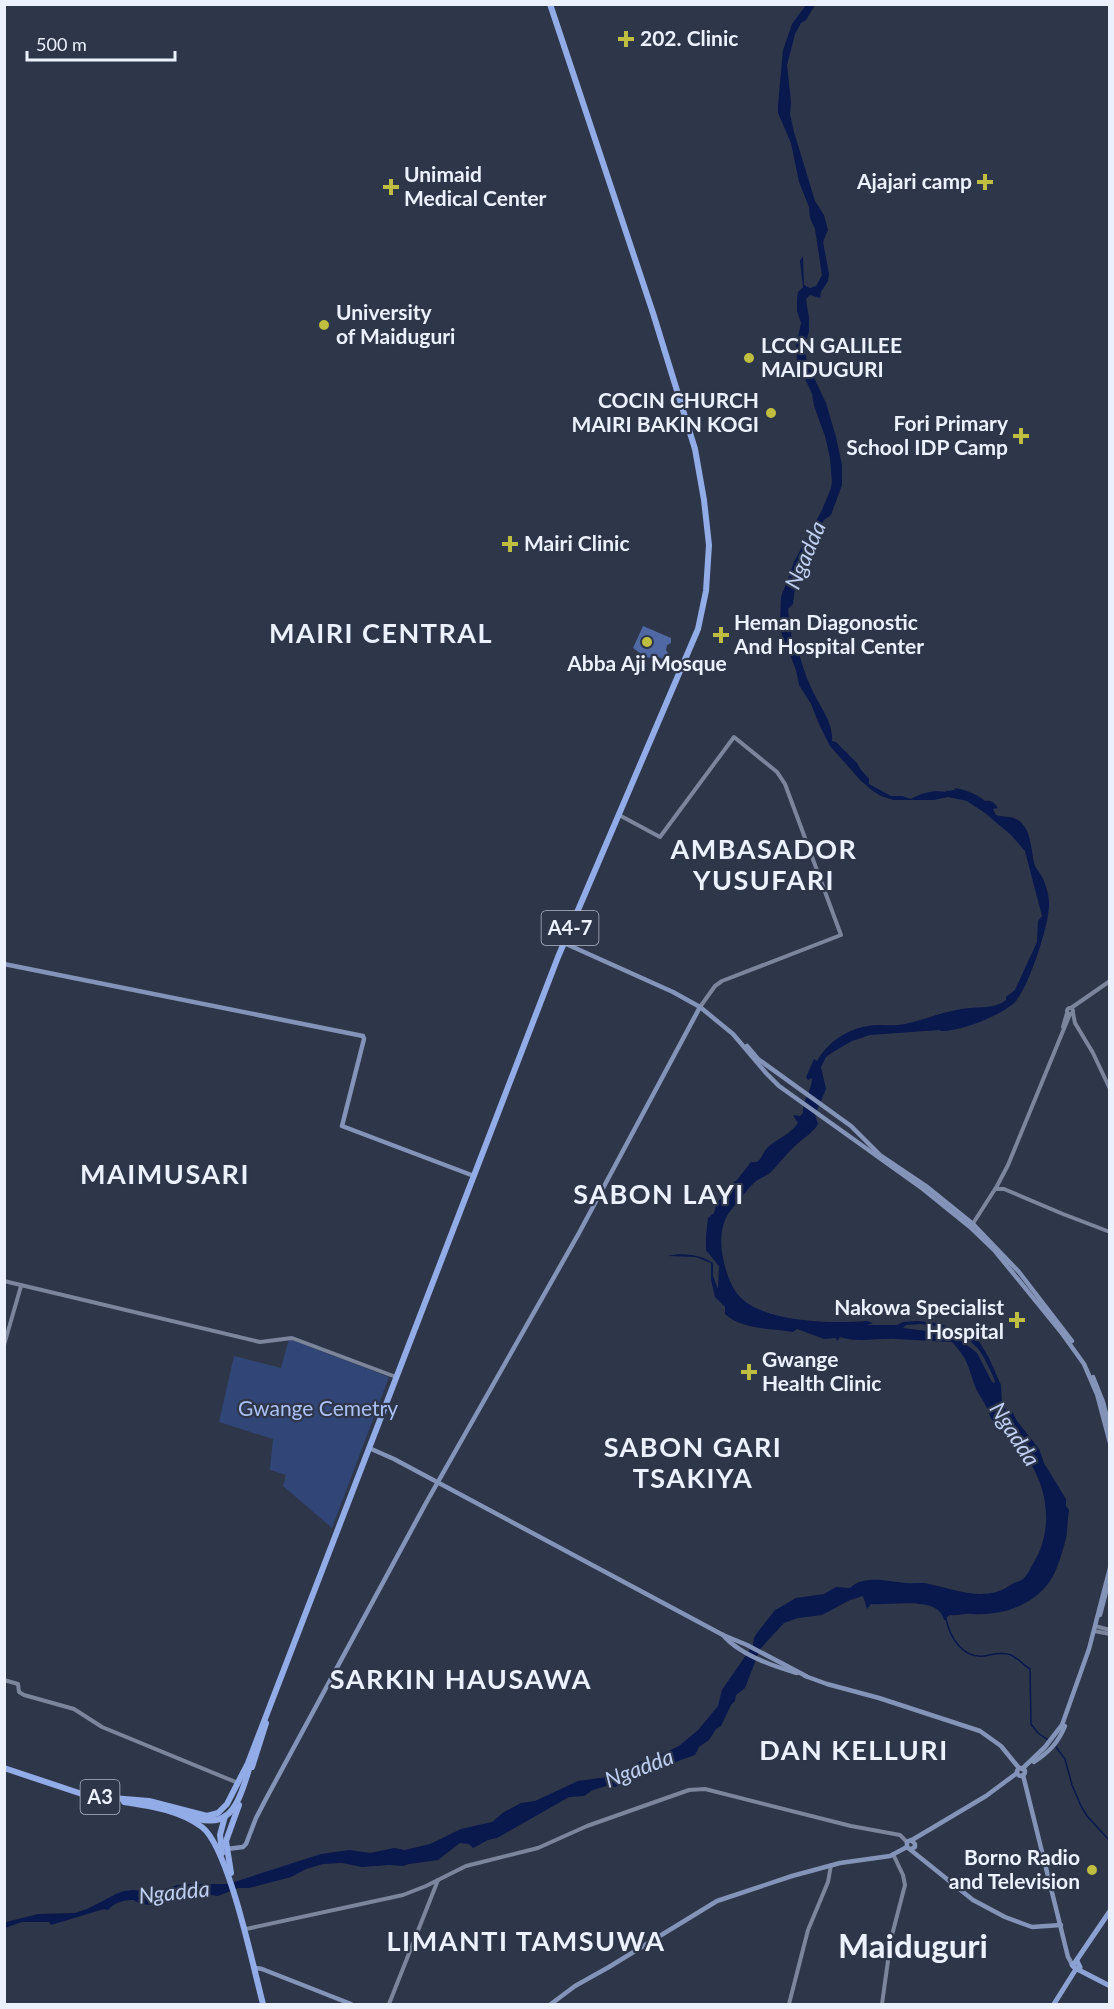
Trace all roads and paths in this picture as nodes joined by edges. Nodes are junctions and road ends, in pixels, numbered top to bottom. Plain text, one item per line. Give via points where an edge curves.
1 (551, 4) edge
2 (690, 652) junction
3 (621, 816) junction
4 (566, 942) junction
5 (4, 964) edge
6 (1110, 981) edge
7 (700, 1006) junction
8 (1071, 1012) junction
9 (1077, 1026) junction
10 (1064, 1028) junction
11 (1110, 1089) edge
12 (474, 1176) junction
13 (995, 1190) junction
14 (972, 1226) junction
15 (1110, 1232) edge
16 (4, 1281) edge
17 (21, 1286) junction
18 (4, 1345) edge
19 (396, 1377) junction
20 (1110, 1429) edge
21 (1110, 1443) edge
22 (370, 1449) junction
23 (438, 1483) junction
24 (1110, 1568) edge
25 (1110, 1578) edge
26 (1096, 1629) junction
27 (1110, 1630) edge
28 (1110, 1634) edge
29 (723, 1635) junction
30 (806, 1676) junction
31 (4, 1680) edge
32 (267, 1723) junction
33 (248, 1763) junction
34 (4, 1769) edge
35 (1020, 1772) junction
36 (238, 1783) junction
37 (107, 1801) junction
38 (218, 1813) junction
39 (234, 1818) junction
40 (211, 1821) junction
41 (201, 1822) junction
42 (226, 1841) junction
43 (911, 1844) junction
44 (227, 1849) junction
45 (893, 1854) junction
46 (831, 1866) junction
47 (228, 1872) junction
48 (438, 1879) junction
49 (237, 1901) junction
50 (1110, 1911) edge
51 (1110, 1916) edge
52 (1061, 1925) junction
53 (246, 1929) junction
54 (1076, 1965) junction
55 (256, 1968) junction
56 (1110, 1985) edge
57 (264, 2004) edge
58 (351, 2004) edge
59 (389, 2004) edge
60 (551, 2004) edge
61 (789, 2004) edge
62 (882, 2004) edge
63 (1052, 2004) edge

1 - 2 highway, A4-7 via 701,471 709,555 706,591
2 - 3 highway, A4-7
2 - 4 highway, A4-7
3 - 4 highway, A4-7
3 - 7 street via 660,837 734,737 777,772 784,784 841,935 722,981
4 - 7 main road
4 - 12 highway, A4-7
4 - 22 highway, A4-7
5 - 12 main road via 363,1036 342,1126
6 - 8 street via 1082,999
7 - 14 main road via 728,1026 758,1059 851,1126 880,1155 926,1186
7 - 14 main road via 796,1099
7 - 23 main road via 579,1233
8 - 9 street
8 - 10 street
9 - 10 street via 1070,1024
9 - 11 street
10 - 13 street
12 - 19 highway, A4-7
13 - 14 street
13 - 15 street via 1001,1188
14 - 20 main road via 1019,1272 1069,1337 1096,1383
14 - 21 main road via 1077,1353 1097,1394
16 - 17 street
17 - 18 street
17 - 19 street via 260,1342 292,1338
19 - 22 highway, A4-7
22 - 23 main road
22 - 32 highway, A4-7
22 - 33 highway, A4-7
23 - 29 main road
23 - 44 main road via 267,1797 246,1844
24 - 26 main road
25 - 26 main road
26 - 27 street
26 - 28 street
26 - 35 main road via 1055,1740
29 - 30 main road
29 - 30 main road via 765,1662
30 - 35 main road via 981,1731 1009,1755
31 - 36 street via 18,1684 24,1695 74,1709 102,1727
32 - 39 highway
32 - 41 highway, A4-7 via 235,1808 222,1818
33 - 36 highway, A4-7
33 - 47 highway, A4-7 via 220,1835
34 - 37 highway, A3
34 - 41 highway, A3 via 90,1796 148,1800
35 - 43 main road
35 - 52 main road
36 - 38 highway, A4-7
37 - 41 highway, A3 via 148,1806
37 - 41 highway, A3 via 163,1806
38 - 39 highway via 216,1819 221,1825
38 - 41 highway
39 - 42 highway
40 - 41 highway
40 - 41 highway
40 - 42 highway
41 - 47 highway
42 - 44 highway
43 - 45 main road
43 - 48 street via 900,1834 872,1831 699,1788 595,1823 538,1848 478,1861
43 - 52 main road via 966,1894 1005,1917 1032,1927
44 - 47 highway
45 - 46 main road
45 - 62 street via 905,1885 891,1939
46 - 60 main road via 717,1901
46 - 61 street via 808,1930
47 - 49 highway
48 - 53 street via 403,1895
48 - 59 street
49 - 53 highway
49 - 57 highway
50 - 54 main road
51 - 54 main road
52 - 54 main road via 1068,1957
53 - 55 highway
54 - 56 main road
54 - 63 main road
55 - 57 highway
55 - 58 main road

